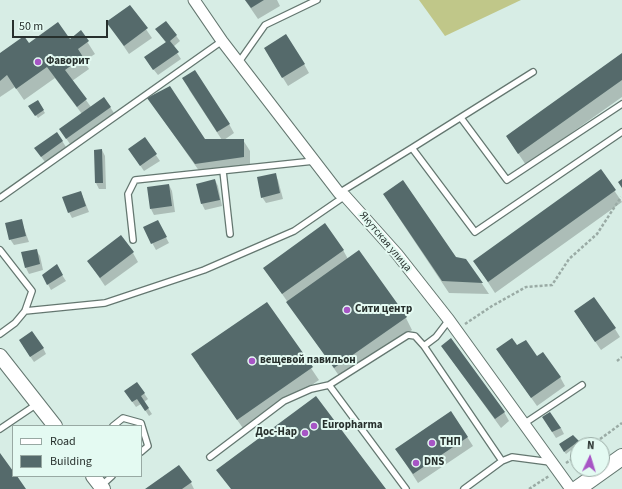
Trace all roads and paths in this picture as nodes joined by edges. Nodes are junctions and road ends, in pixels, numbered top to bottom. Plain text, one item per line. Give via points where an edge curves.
1 (194, 0) edge
2 (318, 0) edge
3 (222, 40) junction
4 (239, 62) junction
5 (533, 72) dead end
6 (620, 106) edge
7 (622, 113) edge
8 (461, 118) junction
9 (622, 132) edge
10 (412, 148) junction
11 (314, 161) junction
12 (223, 171) junction
13 (342, 194) junction
14 (619, 194) dead end
15 (0, 198) edge
16 (622, 198) edge
17 (230, 234) dead end
18 (133, 240) dead end
19 (0, 250) edge
20 (25, 312) junction
21 (450, 320) junction
22 (456, 330) junction
23 (0, 334) edge
24 (424, 346) junction
25 (0, 356) edge
26 (622, 358) edge
27 (617, 361) dead end
28 (329, 385) junction
29 (582, 385) dead end
30 (37, 404) junction
31 (525, 423) junction
32 (622, 424) edge
33 (54, 425) edge
34 (114, 425) edge
35 (142, 425) edge
36 (142, 426) edge
37 (0, 429) edge
38 (603, 437) edge
39 (142, 451) edge
40 (210, 457) dead end
41 (622, 457) edge
42 (502, 461) junction
43 (552, 463) junction
44 (110, 477) edge
45 (99, 484) edge
46 (406, 489) edge
47 (464, 489) edge
48 (571, 489) edge
49 (577, 489) edge

1 - 3 street, Якутская улица
2 - 4 lane via 265,24
3 - 4 street, Якутская улица
3 - 15 lane
4 - 11 street, Якутская улица
5 - 8 lane
6 - 7 lane
6 - 8 lane via 507,180
8 - 10 lane
9 - 10 lane via 475,232
10 - 13 lane
11 - 12 lane
11 - 13 street, Якутская улица
12 - 17 lane
12 - 18 lane via 135,180 128,194
13 - 20 lane via 294,231 204,270 105,302
13 - 21 street, Якутская улица
14 - 16 path
16 - 22 path via 597,234 570,259 552,285 526,287
19 - 20 lane via 32,291
20 - 23 lane
21 - 22 street, Якутская улица
21 - 24 lane via 436,337
22 - 31 street, Якутская улица
24 - 28 lane via 415,336 408,335
24 - 42 lane
25 - 30 street
26 - 27 path
28 - 40 lane via 311,389 284,401
28 - 46 lane
29 - 31 lane
30 - 33 street
30 - 37 lane
31 - 43 street, Якутская улица
32 - 38 path
34 - 35 lane via 123,418
36 - 39 lane via 148,446
41 - 49 main road
42 - 43 lane via 512,457
42 - 47 lane
43 - 48 street, Якутская улица
44 - 45 lane

